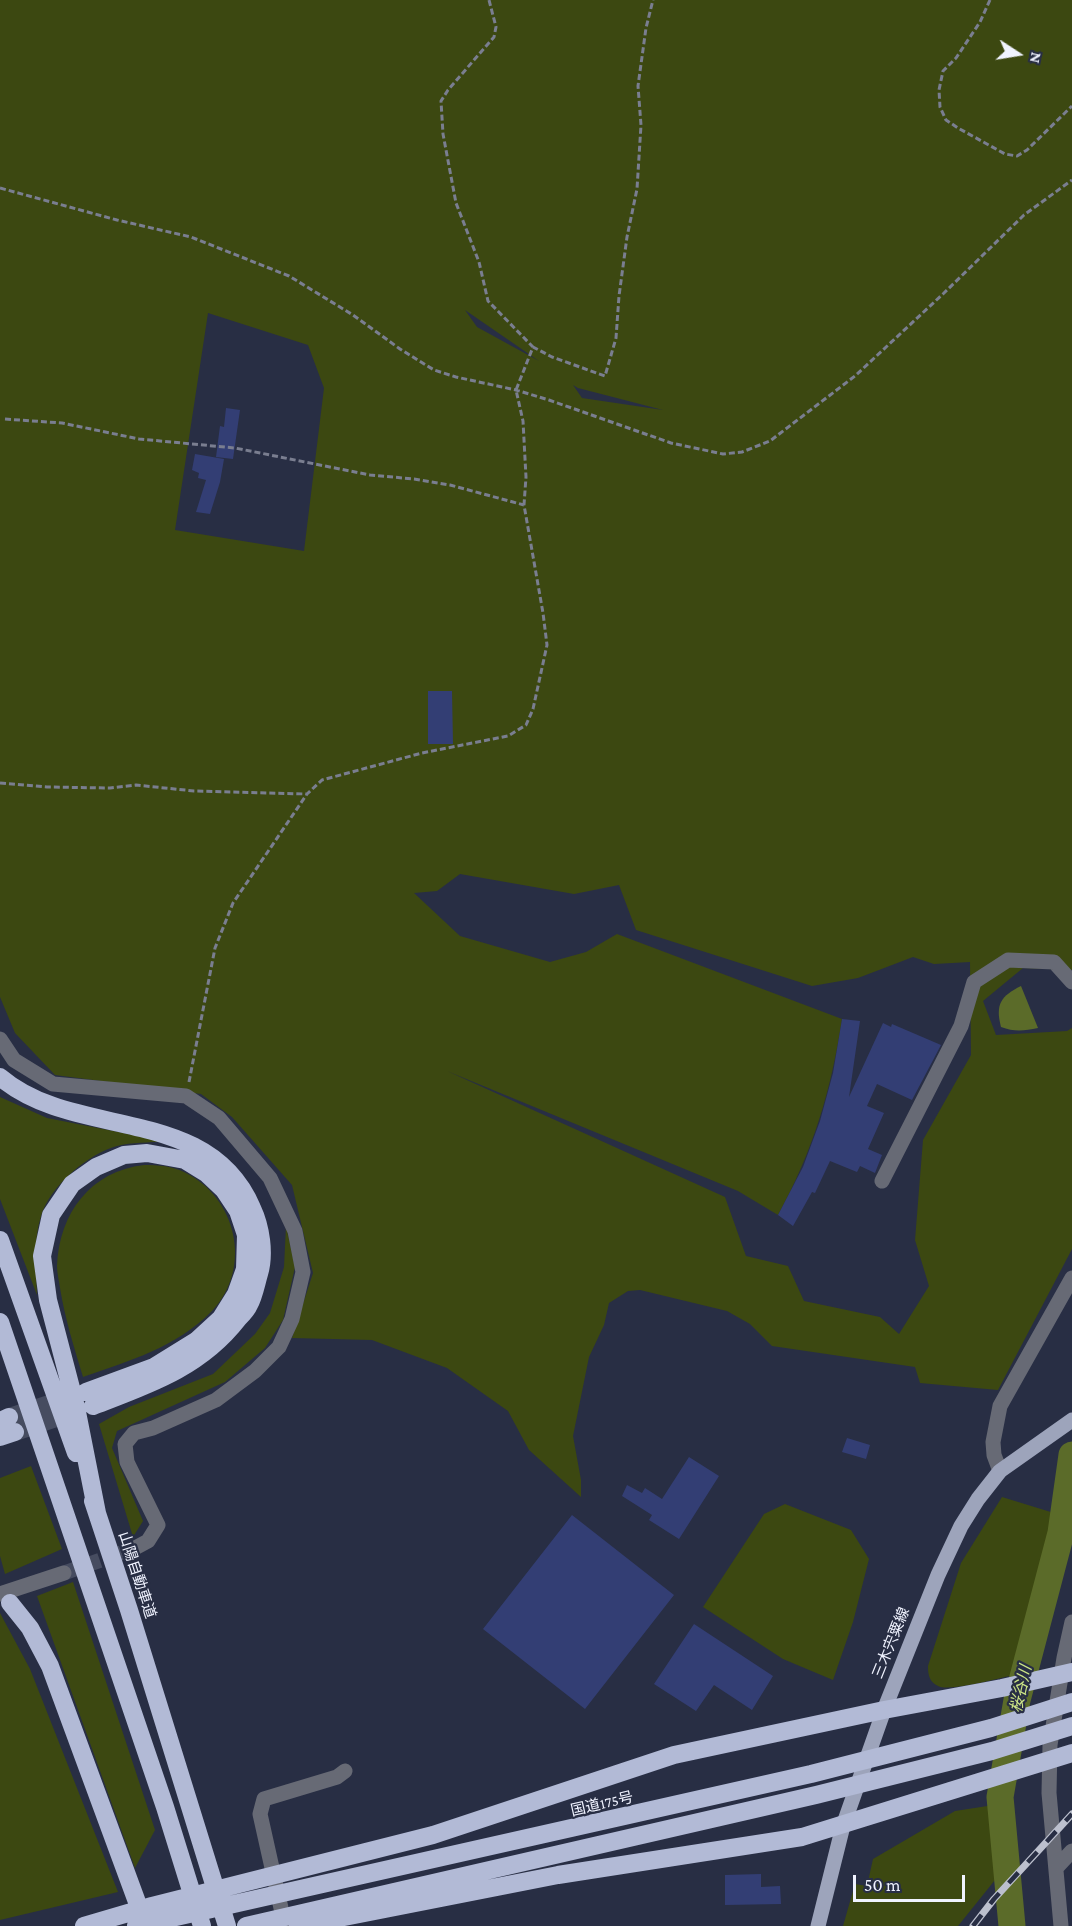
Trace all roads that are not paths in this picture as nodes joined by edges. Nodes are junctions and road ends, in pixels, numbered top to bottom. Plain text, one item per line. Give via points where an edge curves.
1 (1072, 982) edge
2 (0, 1039) edge
3 (0, 1077) edge
4 (882, 1181) dead end
5 (0, 1239) edge
6 (1072, 1278) edge
7 (0, 1322) edge
8 (1072, 1420) edge
9 (1000, 1471) junction
10 (97, 1513) junction
11 (135, 1548) tunnel mouth
12 (64, 1573) tunnel mouth
13 (5, 1599) edge
14 (1072, 1622) edge
15 (1072, 1671) edge
16 (1072, 1702) edge
17 (884, 1710) junction
18 (1072, 1726) edge
19 (1072, 1753) edge
20 (345, 1771) dead end
21 (843, 1826) junction
22 (1072, 1851) edge
23 (1057, 1867) junction
24 (84, 1926) edge
25 (136, 1926) edge
26 (146, 1926) edge
27 (202, 1926) edge
28 (227, 1926) edge
29 (246, 1926) edge
30 (285, 1926) edge
31 (298, 1926) edge
32 (818, 1926) edge
33 (1061, 1926) edge

1 - 4 street via 1054,962 1008,960 974,982 961,1026
2 - 11 street via 14,1060 53,1084 186,1096 219,1118 270,1178 296,1231 303,1272 292,1319 279,1347 216,1400 134,1433 125,1444 127,1462 158,1525 148,1541
3 - 10 highway via 38,1100 167,1134 201,1149 222,1165 245,1192 259,1222 262,1264 249,1305 211,1350 167,1377 89,1399 154,1367 196,1341 221,1318 236,1294 244,1269 246,1235 238,1211 212,1179 184,1160 147,1153 124,1155 96,1167 72,1184 51,1215 42,1256 48,1300 76,1407
5 - 10 highway, 山陽自動車道
6 - 9 street via 1000,1406 993,1442
7 - 27 highway
8 - 9 main road, 三木宍粟線
9 - 17 main road, 三木宍粟線 via 961,1526
10 - 28 highway, 山陽自動車道
12 - 13 street
13 - 26 highway via 30,1628 50,1666
14 - 23 street via 1050,1745 1049,1793
15 - 17 highway
16 - 25 highway, 国道175号 via 991,1728 811,1774
17 - 21 main road, 三木宍粟線
17 - 24 highway via 674,1755 433,1835
18 - 29 highway via 992,1751 816,1795
19 - 21 highway
20 - 30 street via 337,1777 264,1799 260,1814
21 - 31 highway via 802,1837 558,1875
21 - 32 main road, 三木宍粟線
22 - 23 street
23 - 33 street

